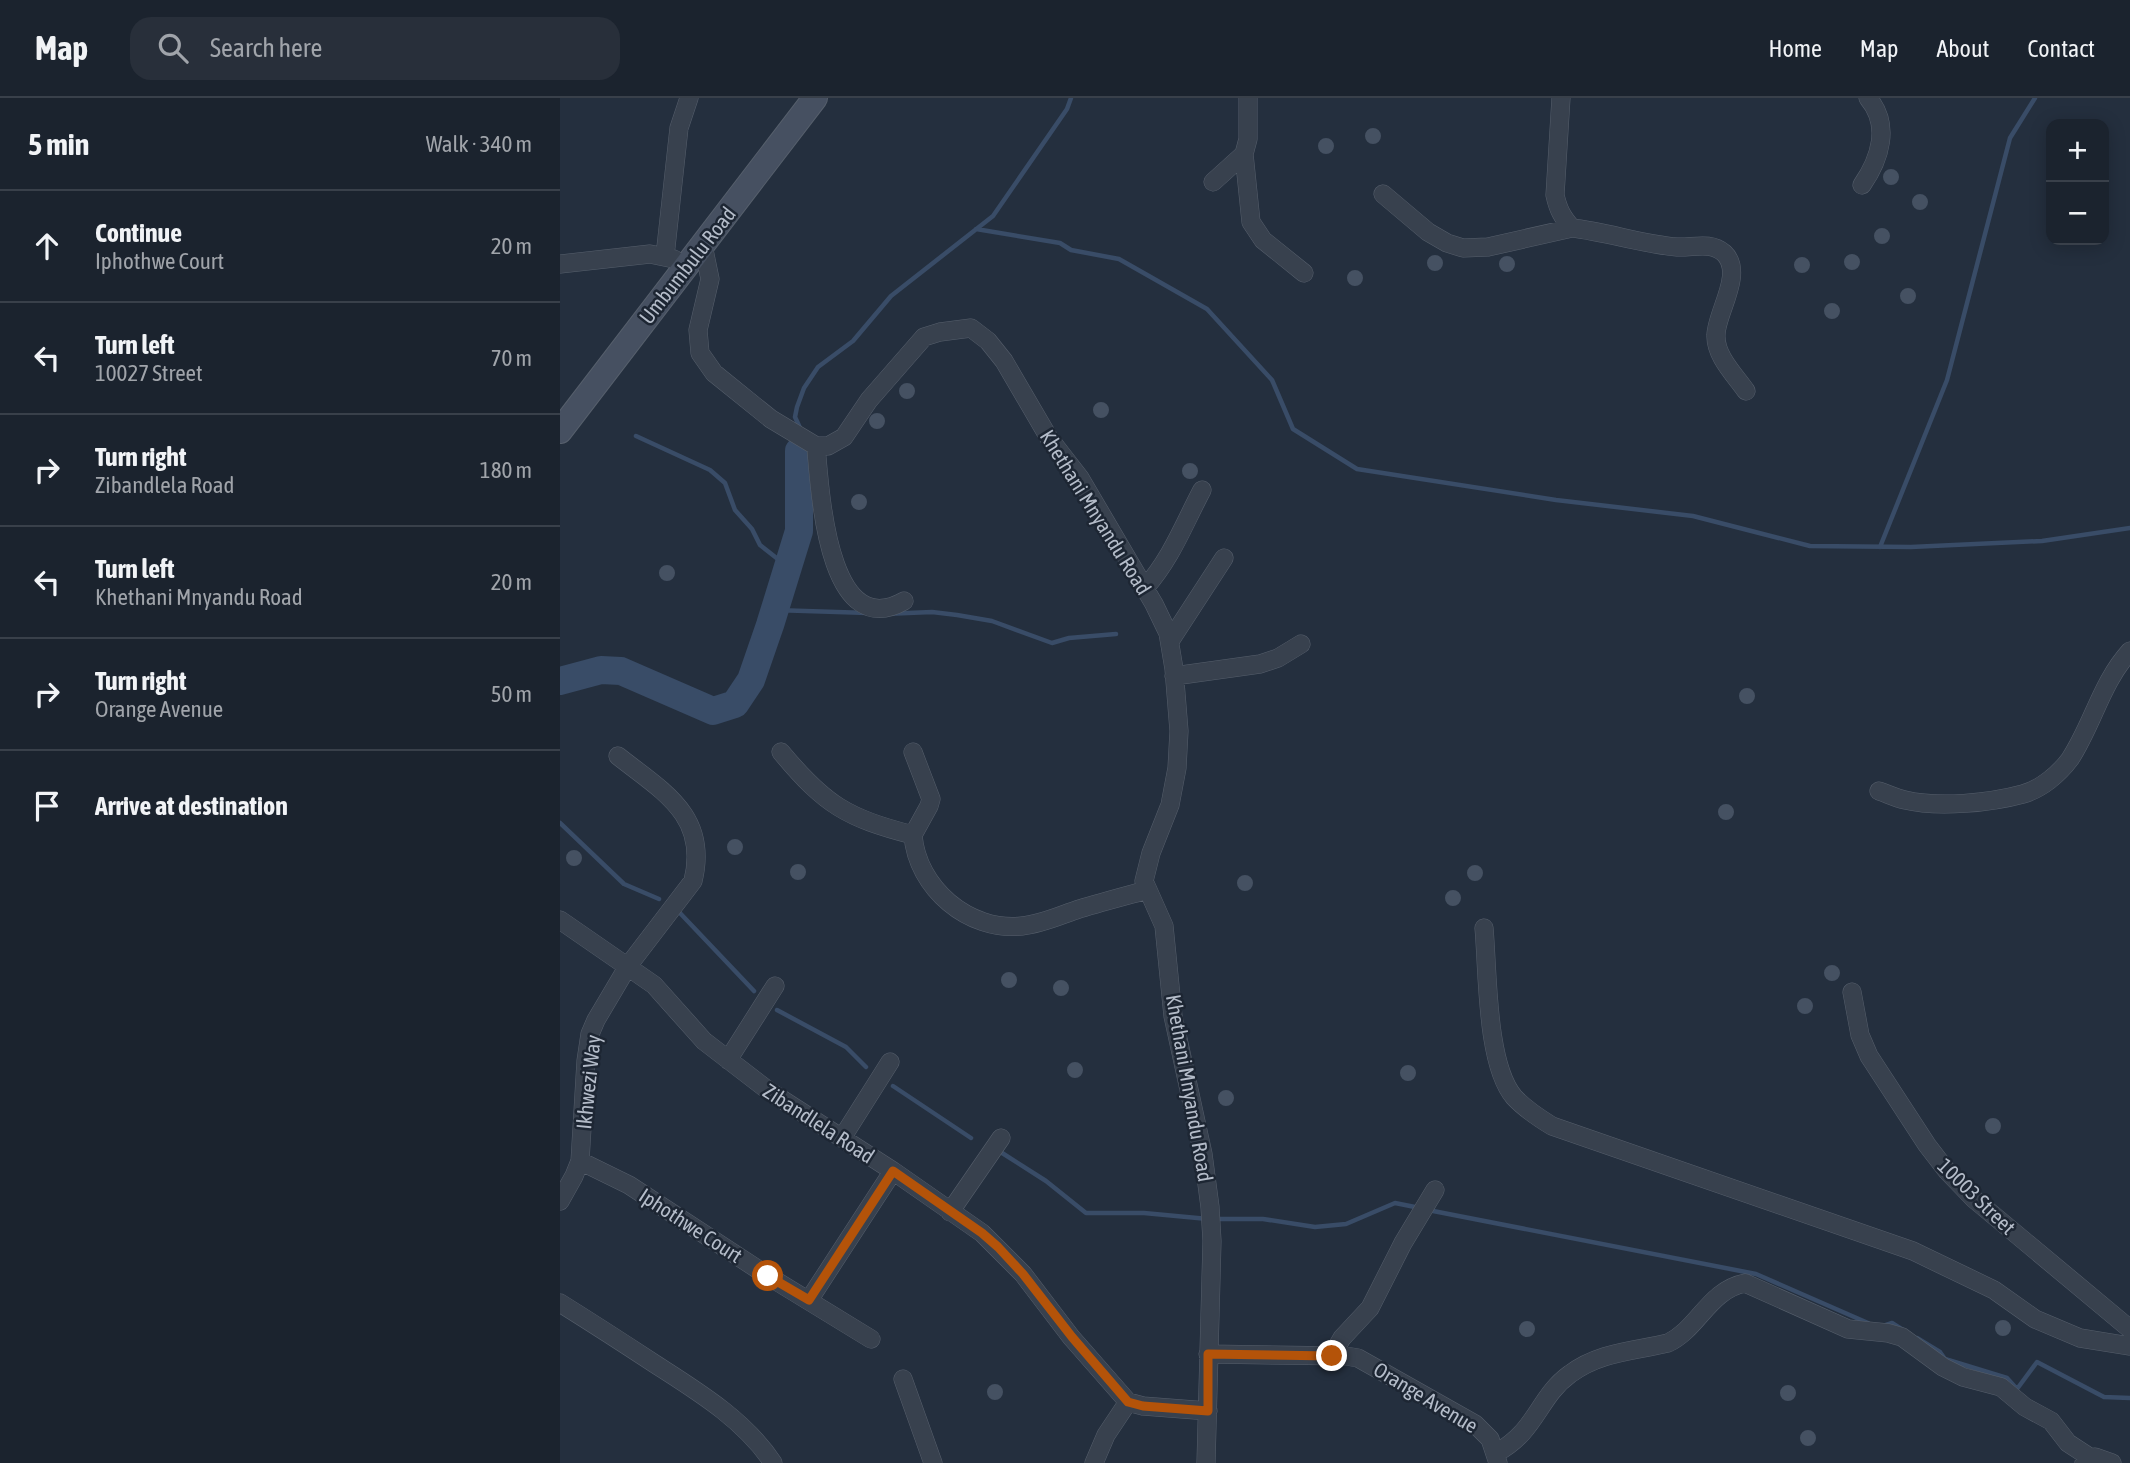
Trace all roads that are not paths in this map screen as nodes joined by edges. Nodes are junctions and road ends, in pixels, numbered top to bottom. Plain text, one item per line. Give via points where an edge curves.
1 (689, 98) edge
2 (815, 98) edge
3 (1248, 98) edge
4 (1561, 98) edge
5 (1868, 98) edge
6 (1244, 154) junction
7 (1213, 181) dead end
8 (1862, 185) dead end
9 (1382, 194) dead end
10 (1572, 228) junction
11 (685, 254) junction
12 (560, 264) edge
13 (1304, 273) dead end
14 (1746, 391) dead end
15 (560, 431) edge
16 (816, 446) junction
17 (1202, 490) dead end
18 (1224, 558) dead end
19 (1145, 588) junction
20 (904, 601) dead end
21 (1170, 640) junction
22 (1301, 644) dead end
23 (2130, 651) edge
24 (1174, 676) junction
25 (781, 752) dead end
26 (913, 752) dead end
27 (618, 756) dead end
28 (1879, 790) dead end
29 (913, 835) junction
30 (1147, 890) junction
31 (560, 920) edge
32 (1484, 928) dead end
33 (628, 966) junction
34 (775, 986) dead end
35 (1852, 992) dead end
36 (728, 1060) junction
37 (890, 1062) dead end
38 (842, 1138) junction
39 (1001, 1138) dead end
40 (580, 1161) junction
41 (893, 1171) junction
42 (1435, 1190) dead end
43 (560, 1201) edge
44 (950, 1212) junction
45 (809, 1300) junction
46 (560, 1303) edge
47 (2130, 1329) edge
48 (871, 1339) dead end
49 (2130, 1346) edge
50 (1208, 1354) junction
51 (1332, 1356) junction
52 (903, 1379) dead end
53 (1128, 1402) junction
54 (1208, 1411) junction
55 (1497, 1458) edge
56 (2087, 1461) edge
57 (773, 1463) edge
58 (933, 1463) edge
59 (1094, 1463) edge
60 (1206, 1463) edge
61 (2112, 1463) edge

1 - 11 street via 680,128
2 - 11 main road, Umbumbulu Road
3 - 6 street
4 - 10 street via 1555,195 1558,210
5 - 8 street via 1882,137 1880,152
6 - 7 street
6 - 13 street via 1251,222 1263,240
9 - 10 street via 1429,232 1463,248 1488,247
10 - 14 street via 1679,247 1710,245 1725,254 1730,286 1715,335 1719,352
11 - 12 street
11 - 15 main road, Umbumbulu Road
11 - 16 street via 710,279 698,330 700,353 714,373 771,419
16 - 19 street, Khethani Mnyandu Road via 834,444 844,437 869,400 924,337 971,328 1004,361
16 - 20 street via 823,519 846,586 871,608 883,610
17 - 19 street via 1163,567
18 - 21 street
19 - 21 street, Khethani Mnyandu Road
21 - 24 street, Khethani Mnyandu Road
22 - 24 street via 1261,664
23 - 28 street via 2112,674 2070,759 2032,790 1993,800 1943,803 1906,800
24 - 30 street, Khethani Mnyandu Road via 1177,775 1145,869
25 - 29 street via 814,790 852,816
26 - 29 street via 931,799
27 - 33 street via 674,800 685,814 695,847 693,881
29 - 30 street via 936,892 979,920 1019,926
30 - 50 street, Khethani Mnyandu Road via 1164,926 1173,1016 1203,1154 1212,1241
31 - 33 street, Zibandlela Road
32 - 49 street via 1496,1051 1506,1084 1530,1112 1552,1126 1913,1251 1994,1290 2035,1319 2080,1338
33 - 36 street, Zibandlela Road via 654,985 704,1041
33 - 40 street, Ikhwezi Way via 590,1034
34 - 36 street
35 - 47 street, 10003 Street via 1869,1056 1947,1171 1974,1199
36 - 38 street, Zibandlela Road
37 - 38 street
38 - 41 street, Zibandlela Road
39 - 44 street
40 - 43 street, Ikhwezi Way
40 - 45 street, Iphothwe Court via 629,1185
41 - 44 street, Zibandlela Road
41 - 45 street
42 - 51 street via 1370,1308
44 - 53 street, Zibandlela Road via 998,1247
45 - 48 street, Iphothwe Court
46 - 57 street via 725,1412
50 - 51 street, Orange Avenue
50 - 54 street, Khethani Mnyandu Road
51 - 55 street, Orange Avenue via 1370,1363 1475,1424 1490,1439
52 - 58 street
53 - 54 street
53 - 59 street
54 - 60 street, Khethani Mnyandu Road
55 - 56 street via 1527,1430 1567,1375 1603,1356 1677,1339 1715,1299 1745,1283 1848,1329 1902,1338 1942,1367 2001,1387 2051,1421
56 - 61 street

